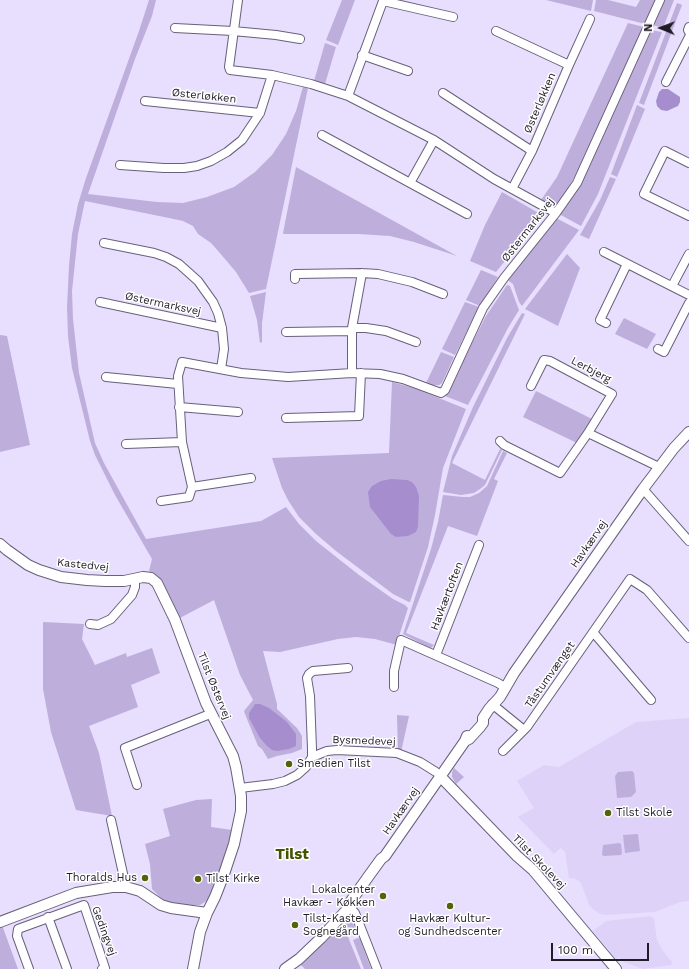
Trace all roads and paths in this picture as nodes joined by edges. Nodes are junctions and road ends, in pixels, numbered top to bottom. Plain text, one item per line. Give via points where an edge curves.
1 (238, 0) edge
2 (660, 0) edge
3 (453, 17) dead end
4 (590, 19) dead end
5 (689, 27) edge
6 (175, 28) dead end
7 (233, 31) junction
8 (496, 31) dead end
9 (689, 32) edge
10 (689, 37) edge
11 (300, 39) dead end
12 (362, 55) junction
13 (568, 65) junction
14 (408, 71) dead end
15 (272, 75) junction
16 (666, 82) dead end
17 (443, 93) dead end
18 (348, 96) junction
19 (145, 101) dead end
20 (260, 113) junction
21 (322, 135) dead end
22 (434, 140) junction
23 (532, 150) junction
24 (689, 163) edge
25 (120, 164) dead end
26 (410, 183) junction
27 (512, 189) junction
28 (556, 213) junction
29 (467, 214) dead end
30 (689, 216) edge
31 (104, 243) dead end
32 (604, 252) dead end
33 (689, 254) edge
34 (627, 264) junction
35 (362, 273) junction
36 (295, 279) dead end
37 (672, 286) junction
38 (443, 294) dead end
39 (689, 295) edge
40 (100, 302) dead end
41 (689, 303) edge
42 (606, 323) dead end
43 (222, 328) junction
44 (352, 330) junction
45 (286, 332) dead end
46 (416, 342) dead end
47 (658, 349) dead end
48 (221, 369) junction
49 (352, 373) junction
50 (361, 373) junction
51 (106, 376) dead end
52 (178, 384) junction
53 (531, 386) dead end
54 (180, 407) junction
55 (238, 412) dead end
56 (286, 418) dead end
57 (689, 432) edge
58 (588, 433) junction
59 (500, 441) dead end
60 (182, 442) junction
61 (126, 444) dead end
62 (659, 467) junction
63 (251, 478) dead end
64 (192, 487) junction
65 (643, 489) junction
66 (161, 501) dead end
67 (689, 542) edge
68 (0, 544) edge
69 (479, 545) dead end
70 (148, 577) joint
71 (135, 579) junction
72 (90, 624) dead end
73 (593, 632) junction
74 (689, 638) edge
75 (436, 655) junction
76 (348, 668) dead end
77 (391, 684) dead end
78 (504, 687) junction
79 (651, 700) dead end
80 (492, 704) junction
81 (210, 714) junction
82 (524, 730) junction
83 (503, 751) dead end
84 (312, 757) junction
85 (438, 774) junction
86 (137, 786) dead end
87 (240, 788) junction
88 (111, 820) dead end
89 (126, 887) junction
90 (48, 904) junction
91 (349, 906) junction
92 (207, 913) junction
93 (50, 916) junction
94 (0, 922) edge
95 (29, 969) edge
96 (67, 969) edge
97 (102, 969) edge
98 (193, 969) edge
99 (286, 969) edge
100 (377, 969) edge
101 (616, 969) edge

1 - 7 street
2 - 28 street, Østermarksvej via 577,183
3 - 12 street via 383,2
4 - 13 street, Østerløkken
5 - 9 street
6 - 7 street
7 - 11 street
7 - 15 street via 230,70
8 - 13 street, Østerløkken
10 - 16 street
12 - 14 street
12 - 18 street
13 - 23 street, Østerløkken
15 - 18 street
15 - 20 street
17 - 23 street, Østerløkken
18 - 22 street
19 - 20 street, Østerløkken
20 - 25 street via 242,140 227,152 196,166 175,169
21 - 26 street
22 - 26 street
22 - 27 street via 462,160
23 - 27 street, Østerløkken
24 - 30 street via 665,151 644,194
26 - 29 street
27 - 28 street
28 - 50 street, Østermarksvej via 483,308 445,390 441,393 403,379
31 - 43 street, Østermarksvej via 154,253 179,264 198,280 206,291 218,313
32 - 34 street
33 - 37 street
34 - 37 street
34 - 42 street via 600,320
35 - 36 street via 295,274
35 - 38 street via 400,278
35 - 44 street
37 - 39 street
40 - 43 street, Østermarksvej
41 - 47 street via 664,352
43 - 48 street, Østermarksvej via 224,349
44 - 45 street
44 - 46 street via 376,329
44 - 49 street
48 - 49 street, Østermarksvej via 288,377
48 - 52 street, Østermarksvej via 182,362
49 - 50 street, Østermarksvej
50 - 56 street via 359,416
51 - 52 street
52 - 54 street, Østermarksvej
53 - 58 street, Lerbjerg via 544,360 612,394
54 - 55 street
54 - 60 street, Østermarksvej
57 - 62 street, Havkærvej
58 - 59 street, Lerbjerg via 560,473
58 - 62 street
60 - 61 street
60 - 64 street, Østermarksvej
62 - 65 street, Havkærvej
63 - 64 street
64 - 66 street via 189,497
65 - 67 street
65 - 78 street, Havkærvej
68 - 71 street, Kastedvej via 28,565 49,574 87,580
69 - 75 street, Havkærtoften
70 - 71 street, Kastedvej
70 - 81 street, Tilst Østervej via 157,583 175,620
71 - 72 street via 132,595 111,619 98,625
73 - 74 street, Tåstumvænget via 630,579 647,590
73 - 79 street
73 - 82 street, Tåstumvænget
75 - 77 street via 401,640
75 - 78 street
76 - 84 street via 313,671 307,678
78 - 80 street, Havkærvej via 496,694
80 - 82 street
80 - 85 street, Havkærvej
81 - 86 street via 125,748
81 - 87 street, Tilst Østervej via 233,756
82 - 83 street, Tåstumvænget
84 - 85 street, Bysmedevej via 337,750 397,753 415,759
84 - 87 street via 297,775 272,784
85 - 91 street, Havkærvej
85 - 101 street, Tilst Skolevej via 533,870
87 - 92 street, Tilst Østervej via 241,811 234,844
88 - 89 street
89 - 90 street, Gedingvej via 94,889
89 - 92 street, Gedingvej via 140,891 171,908
90 - 93 street
90 - 94 street, Gedingvej
91 - 99 street, Havkærvej via 321,938
91 - 100 street via 355,913
92 - 98 street via 200,932
93 - 95 street, Gedingvej via 17,931
93 - 96 street
93 - 97 street, Gedingvej via 84,905 105,968

